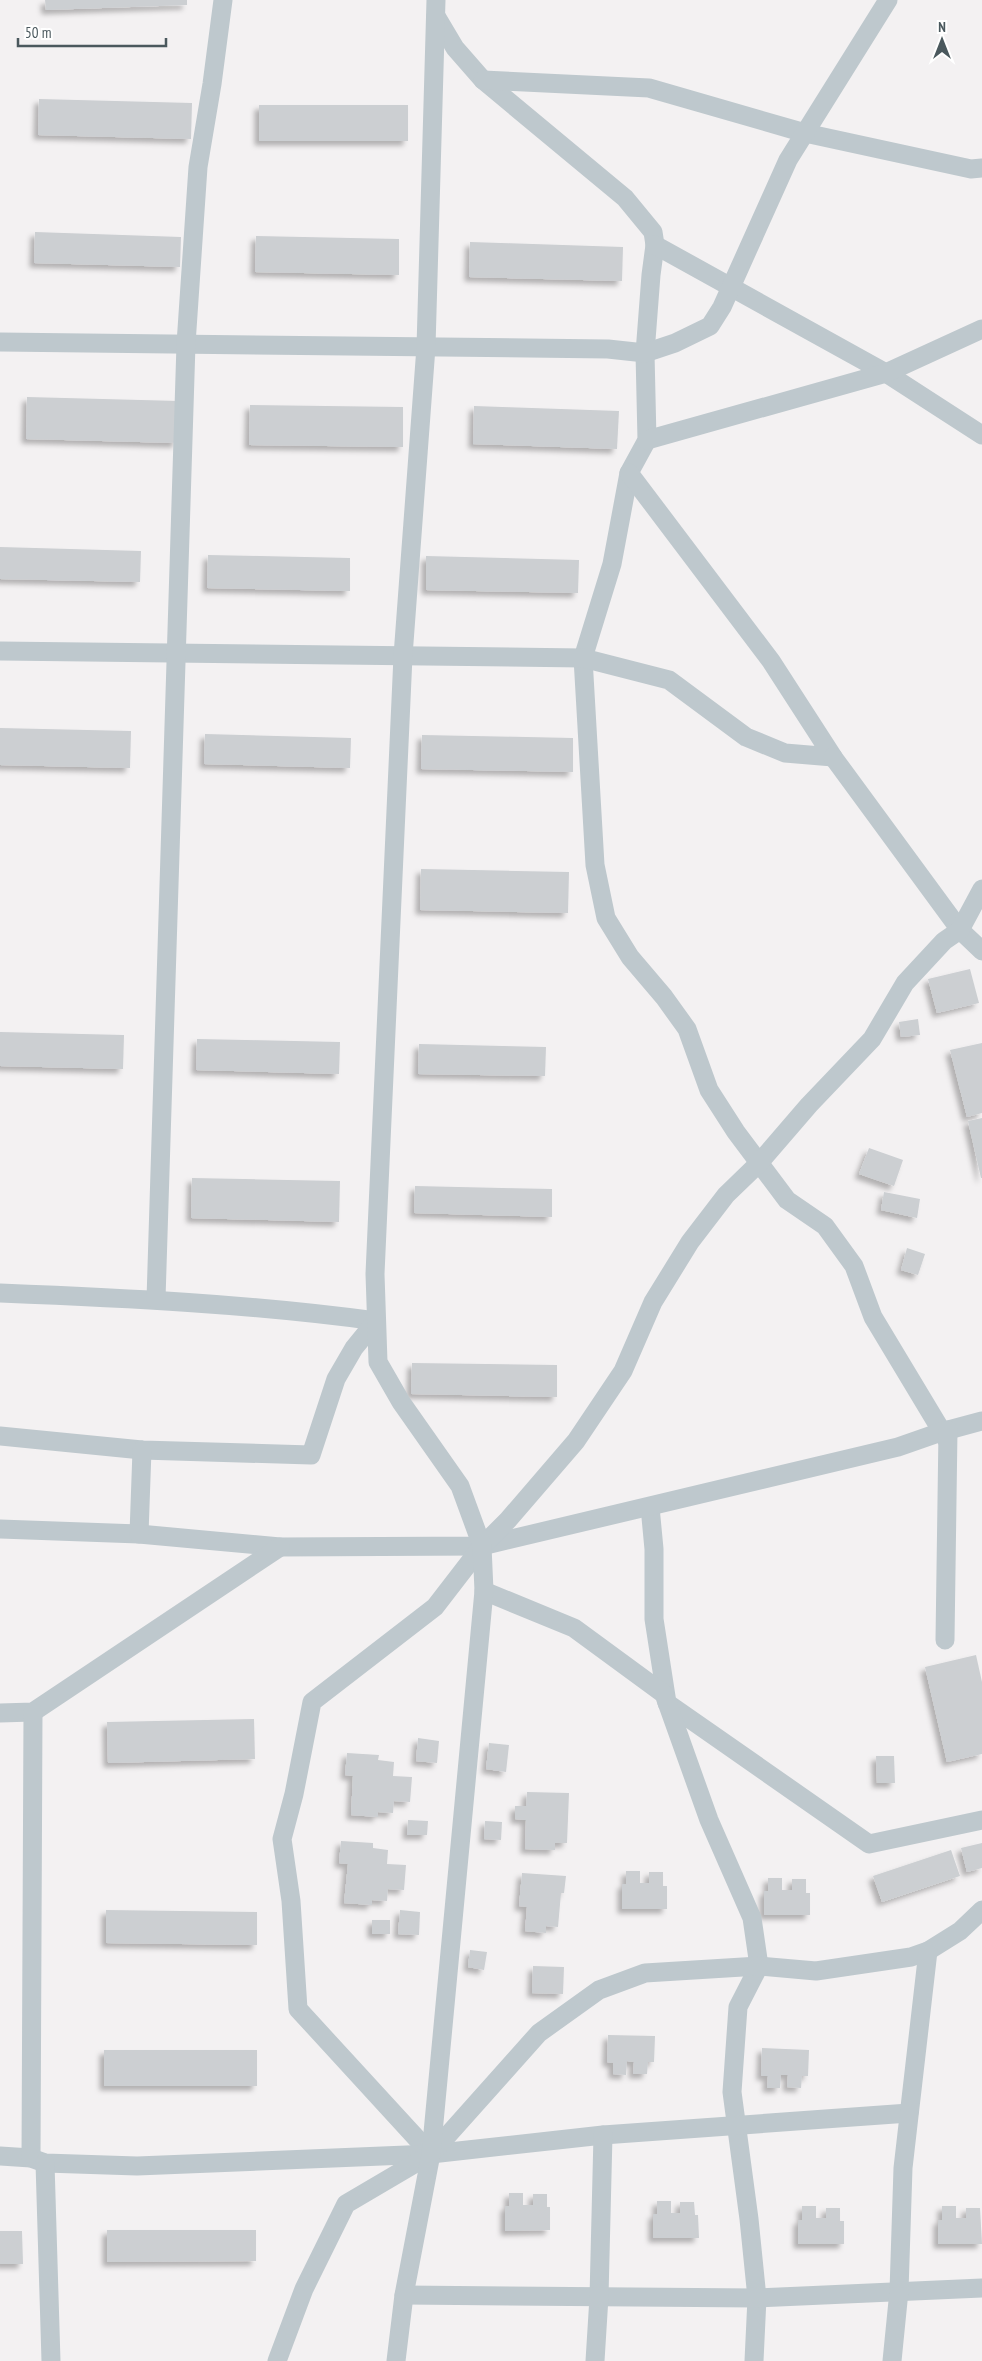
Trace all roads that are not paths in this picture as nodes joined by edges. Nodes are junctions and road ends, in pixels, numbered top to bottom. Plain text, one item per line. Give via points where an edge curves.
1 (223, 0) edge
2 (888, 0) edge
3 (436, 8) edge
4 (483, 80) junction
5 (805, 133) junction
6 (982, 168) edge
7 (655, 246) junction
8 (731, 288) junction
9 (982, 330) edge
10 (0, 342) edge
11 (186, 344) junction
12 (426, 347) junction
13 (645, 353) junction
14 (886, 373) junction
15 (982, 436) edge
16 (647, 440) junction
17 (629, 473) junction
18 (0, 651) edge
19 (177, 653) junction
20 (403, 656) junction
21 (583, 658) junction
22 (833, 757) junction
23 (982, 888) edge
24 (960, 930) junction
25 (982, 951) edge
26 (759, 1163) junction
27 (0, 1293) edge
28 (156, 1299) junction
29 (376, 1321) junction
30 (982, 1421) edge
31 (945, 1434) junction
32 (0, 1436) edge
33 (142, 1450) junction
34 (650, 1507) junction
35 (0, 1529) edge
36 (139, 1534) junction
37 (482, 1546) junction
38 (280, 1547) junction
39 (484, 1591) junction
40 (945, 1640) dead end
41 (667, 1703) junction
42 (33, 1712) junction
43 (0, 1713) edge
44 (982, 1820) edge
45 (982, 1910) edge
46 (928, 1951) junction
47 (759, 1966) junction
48 (909, 2113) junction
49 (736, 2126) junction
50 (603, 2135) junction
51 (431, 2154) junction
52 (0, 2156) edge
53 (38, 2160) junction
54 (982, 2288) edge
55 (899, 2291) junction
56 (404, 2295) junction
57 (599, 2297) junction
58 (756, 2298) junction
59 (51, 2361) edge
60 (277, 2361) edge
61 (396, 2361) edge
62 (595, 2361) edge
63 (754, 2361) edge
64 (892, 2361) edge

1 - 11 street via 198,167
2 - 5 street
3 - 4 street via 455,48
3 - 12 street
4 - 5 street via 649,88
4 - 7 street via 625,198 653,232
5 - 6 street via 971,169
5 - 8 street via 788,160
7 - 8 street
7 - 13 street
8 - 13 street via 710,326
8 - 14 street
9 - 14 street
10 - 11 street
11 - 12 street
11 - 19 street
12 - 13 street
12 - 20 street
13 - 16 street
14 - 15 street
14 - 16 street
16 - 17 street
17 - 21 street via 612,564
17 - 22 street via 771,661
18 - 19 street
19 - 20 street
19 - 28 street
20 - 21 street
20 - 29 street
21 - 22 street via 669,680 746,736 785,753
21 - 26 street via 595,865 606,918 630,956 687,1029 709,1090
22 - 24 street
23 - 24 street
24 - 25 street
24 - 26 street via 944,941 905,983 872,1039
26 - 31 street via 787,1200 825,1226 854,1266 873,1317
26 - 37 street via 726,1195 690,1242 653,1302 623,1371 576,1441
27 - 28 street
28 - 29 street via 302,1311
29 - 33 street via 354,1348 336,1379 311,1455
29 - 37 street via 378,1362 401,1402 460,1486
30 - 31 street
31 - 34 street
31 - 40 street
32 - 33 street
33 - 36 street
34 - 37 street
34 - 41 street via 654,1618
35 - 36 street
36 - 38 street
37 - 38 street
37 - 39 street
37 - 51 street via 435,1606 312,1702 282,1839 291,1901 298,2009
38 - 42 street
39 - 41 street via 574,1628 664,1694
39 - 51 street
41 - 44 street via 869,1844
41 - 47 street via 709,1820 752,1918
42 - 43 street
42 - 53 street
45 - 46 street via 960,1930
46 - 47 street via 911,1957 816,1972
46 - 48 street
47 - 49 street via 738,2007 732,2092
47 - 51 street via 645,1974 599,1990 539,2033
48 - 49 street
48 - 55 street via 902,2168
49 - 50 street
49 - 58 street
50 - 51 street
50 - 57 street
51 - 53 street via 137,2166
51 - 56 street
51 - 60 street via 346,2204 304,2289
52 - 53 street
53 - 59 street
54 - 55 street
55 - 58 street
55 - 64 street
56 - 57 street
56 - 61 street
57 - 58 street
57 - 62 street
58 - 63 street

